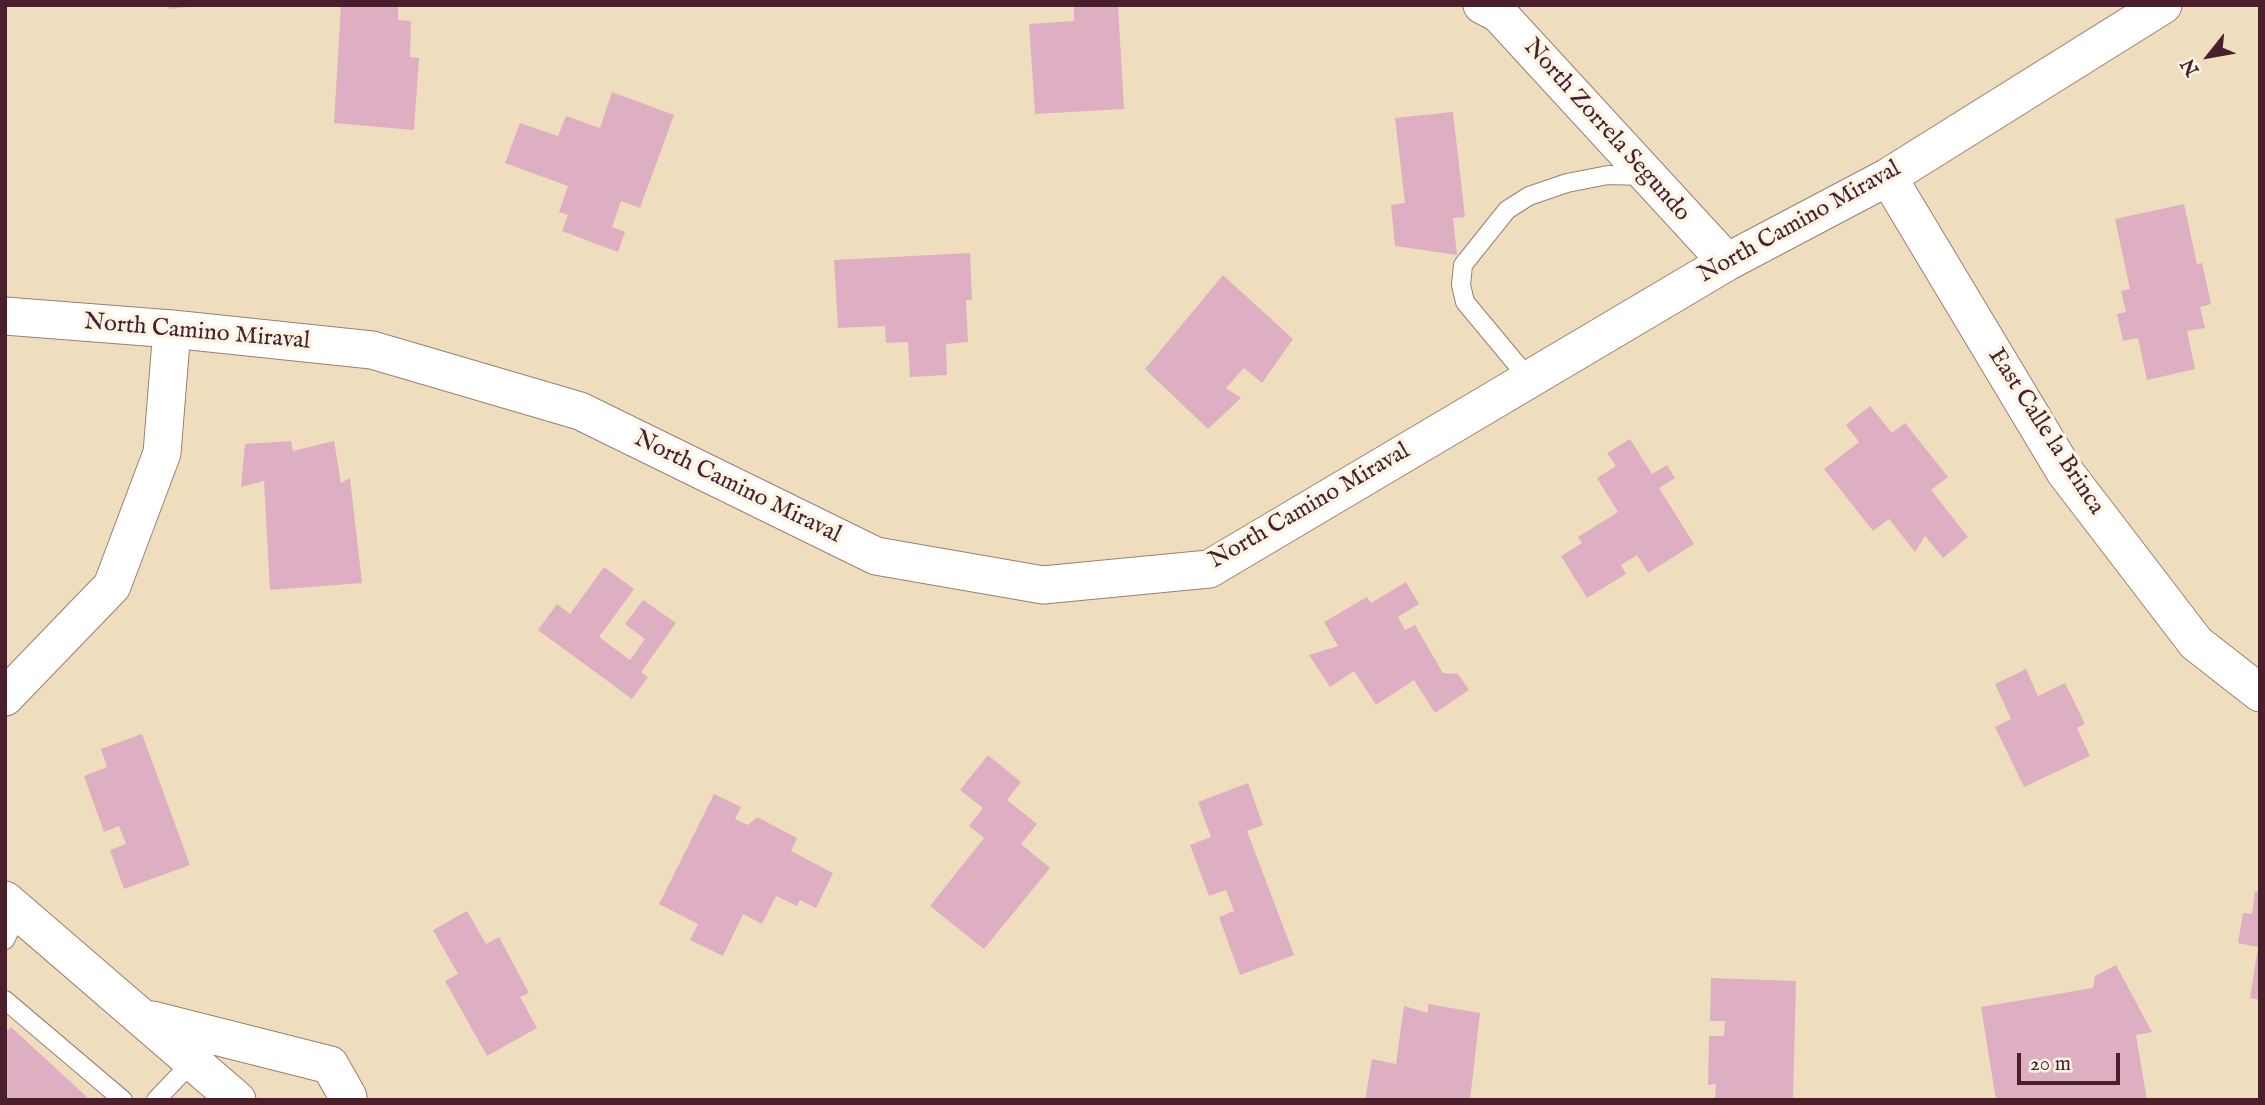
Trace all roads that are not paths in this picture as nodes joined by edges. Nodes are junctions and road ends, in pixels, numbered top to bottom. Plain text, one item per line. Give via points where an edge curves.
1 (1482, 5) edge
2 (2163, 5) edge
3 (1647, 176) junction
4 (1888, 177) junction
5 (1727, 262) junction
6 (5, 316) edge
7 (172, 329) junction
8 (1529, 379) junction
9 (2260, 693) edge
10 (5, 697) edge
11 (10, 917) edge
12 (5, 1000) edge
13 (144, 1018) junction
14 (193, 1061) junction
15 (123, 1100) edge
16 (156, 1100) edge
17 (237, 1100) edge
18 (348, 1100) edge

1 - 3 street, North Zorrela Segundo via 1499,14
2 - 4 street, North Camino Miraval
3 - 5 street, North Zorrela Segundo
3 - 8 lane via 1608,175 1529,196 1507,210 1463,265 1465,302
4 - 5 street, North Camino Miraval
4 - 9 street, East Calle la Brinca via 2065,472 2196,643
5 - 8 street, North Camino Miraval
6 - 7 street, North Camino Miraval
7 - 8 street, North Camino Miraval via 372,350 534,397 580,411 876,556 1043,585 1209,569
7 - 10 street via 162,453 113,586
11 - 13 street
12 - 15 lane
13 - 14 street
13 - 18 street via 330,1065
14 - 16 lane
14 - 17 street

